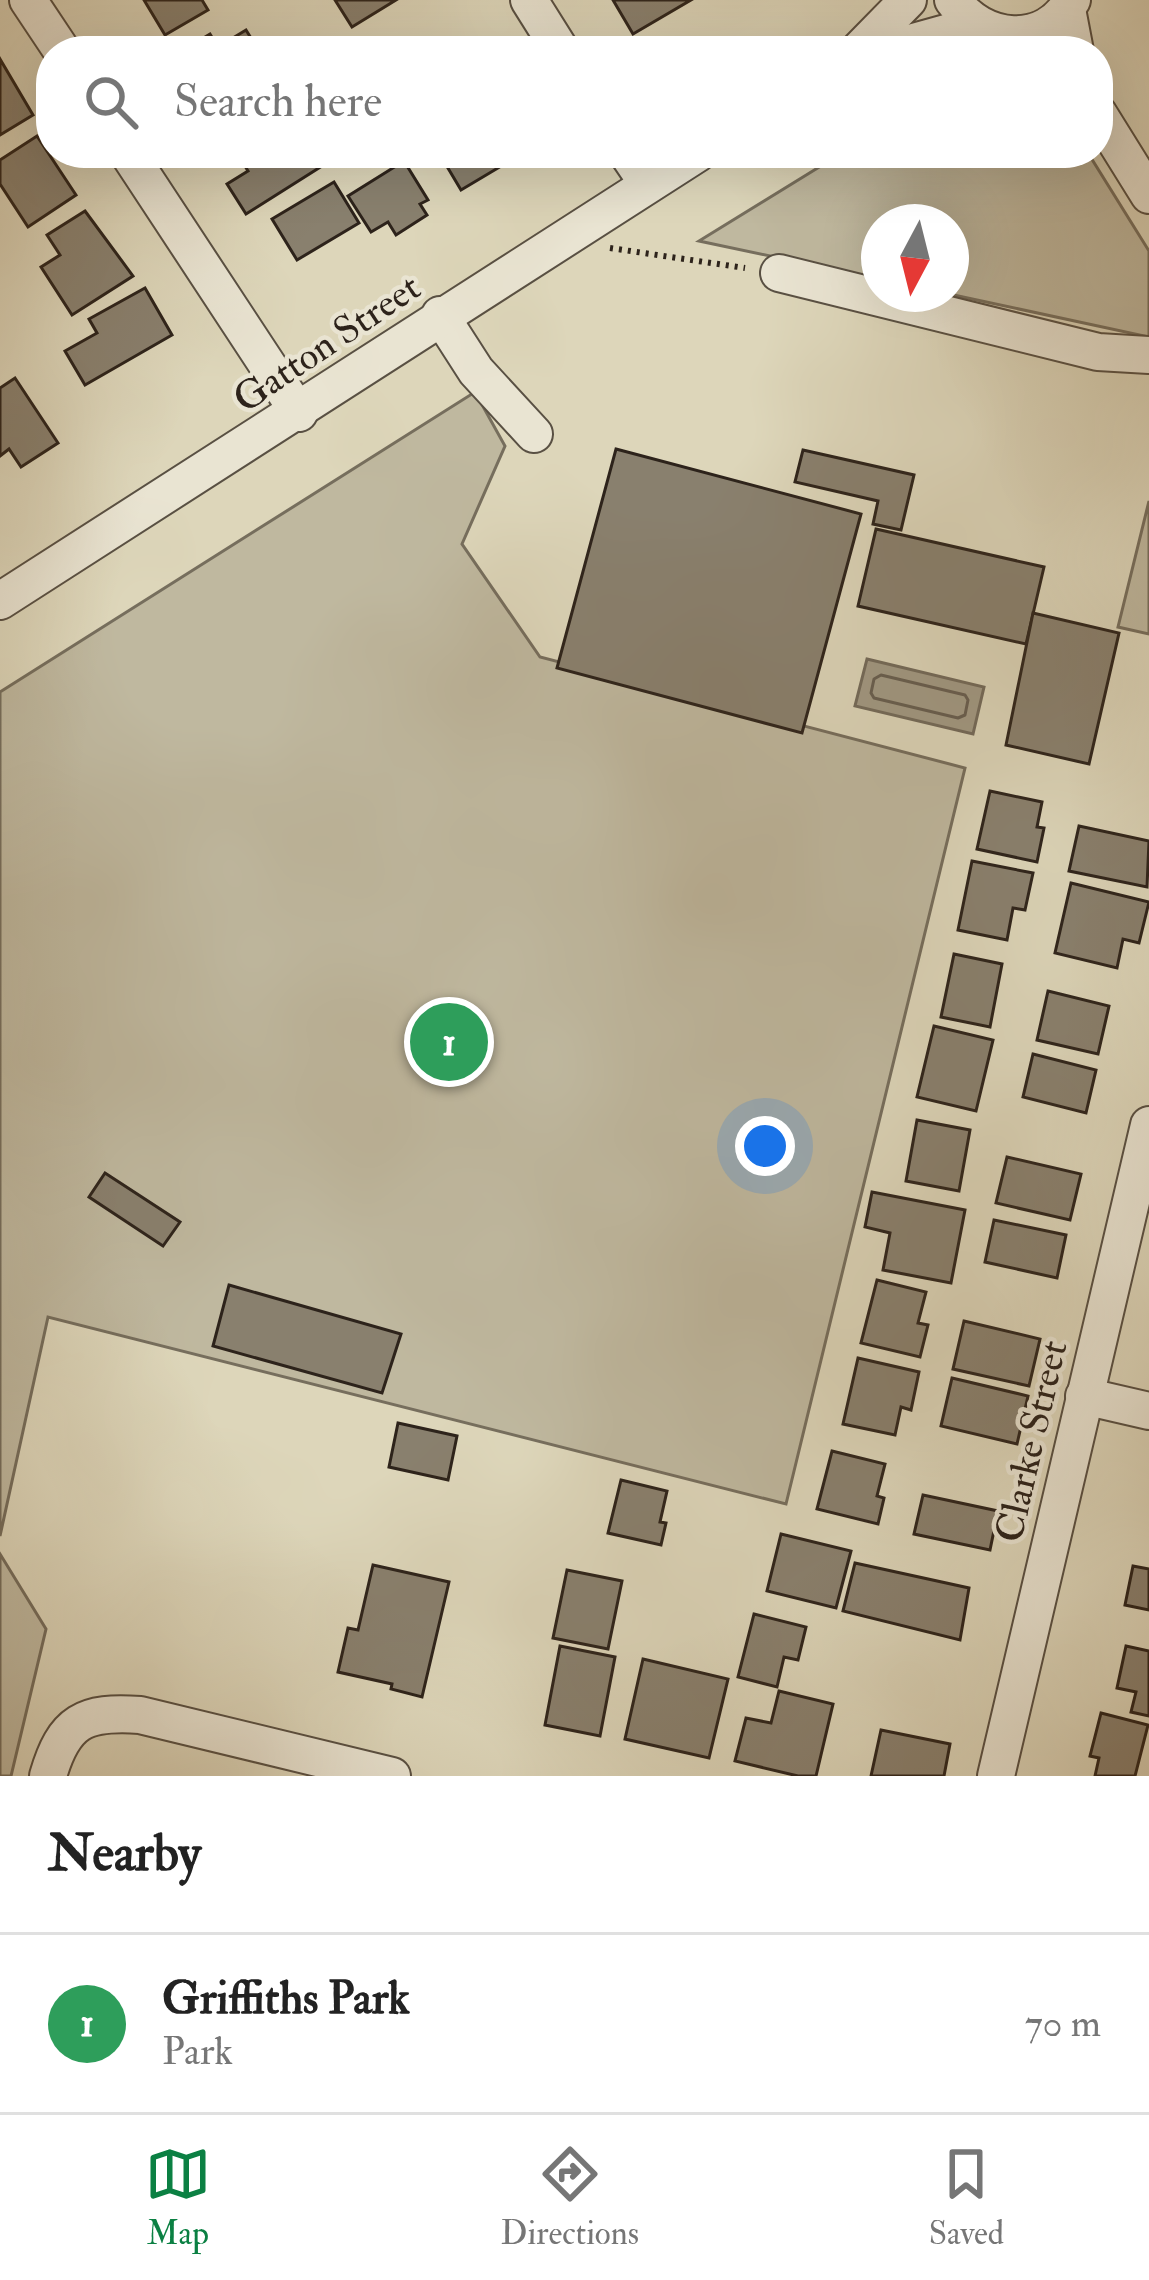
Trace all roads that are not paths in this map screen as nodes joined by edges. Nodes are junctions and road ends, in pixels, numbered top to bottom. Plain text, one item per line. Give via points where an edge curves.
1 (28, 0) edge
2 (529, 0) edge
3 (908, 0) edge
4 (953, 0) edge
5 (1070, 5) edge
6 (980, 27) junction
7 (52, 36) edge
8 (552, 36) edge
9 (873, 36) edge
10 (935, 36) edge
11 (1008, 36) edge
12 (1033, 36) edge
13 (1073, 36) edge
14 (1113, 137) edge
15 (138, 168) edge
16 (637, 168) edge
17 (674, 168) edge
18 (648, 184) junction
19 (1149, 195) edge
20 (778, 273) road end
21 (440, 315) junction
22 (1149, 355) edge
23 (298, 413) junction
24 (534, 434) dead end
25 (0, 601) edge
26 (1149, 1125) edge
27 (1084, 1396) junction
28 (1149, 1412) edge
29 (48, 1776) edge
30 (392, 1776) edge
31 (996, 1776) edge

1 - 7 street
2 - 8 street
3 - 9 street
4 - 6 street
5 - 12 street
5 - 13 street
6 - 10 street
6 - 11 street
14 - 19 street
15 - 23 street
16 - 18 street
17 - 18 street, Gatton Street
18 - 21 street, Gatton Street
20 - 22 street via 1098,352
21 - 23 street, Gatton Street
21 - 24 street via 476,371
23 - 25 street, Gatton Street
26 - 27 street, Clarke Street
27 - 28 street
27 - 31 street, Clarke Street
29 - 30 street via 71,1727 111,1713

